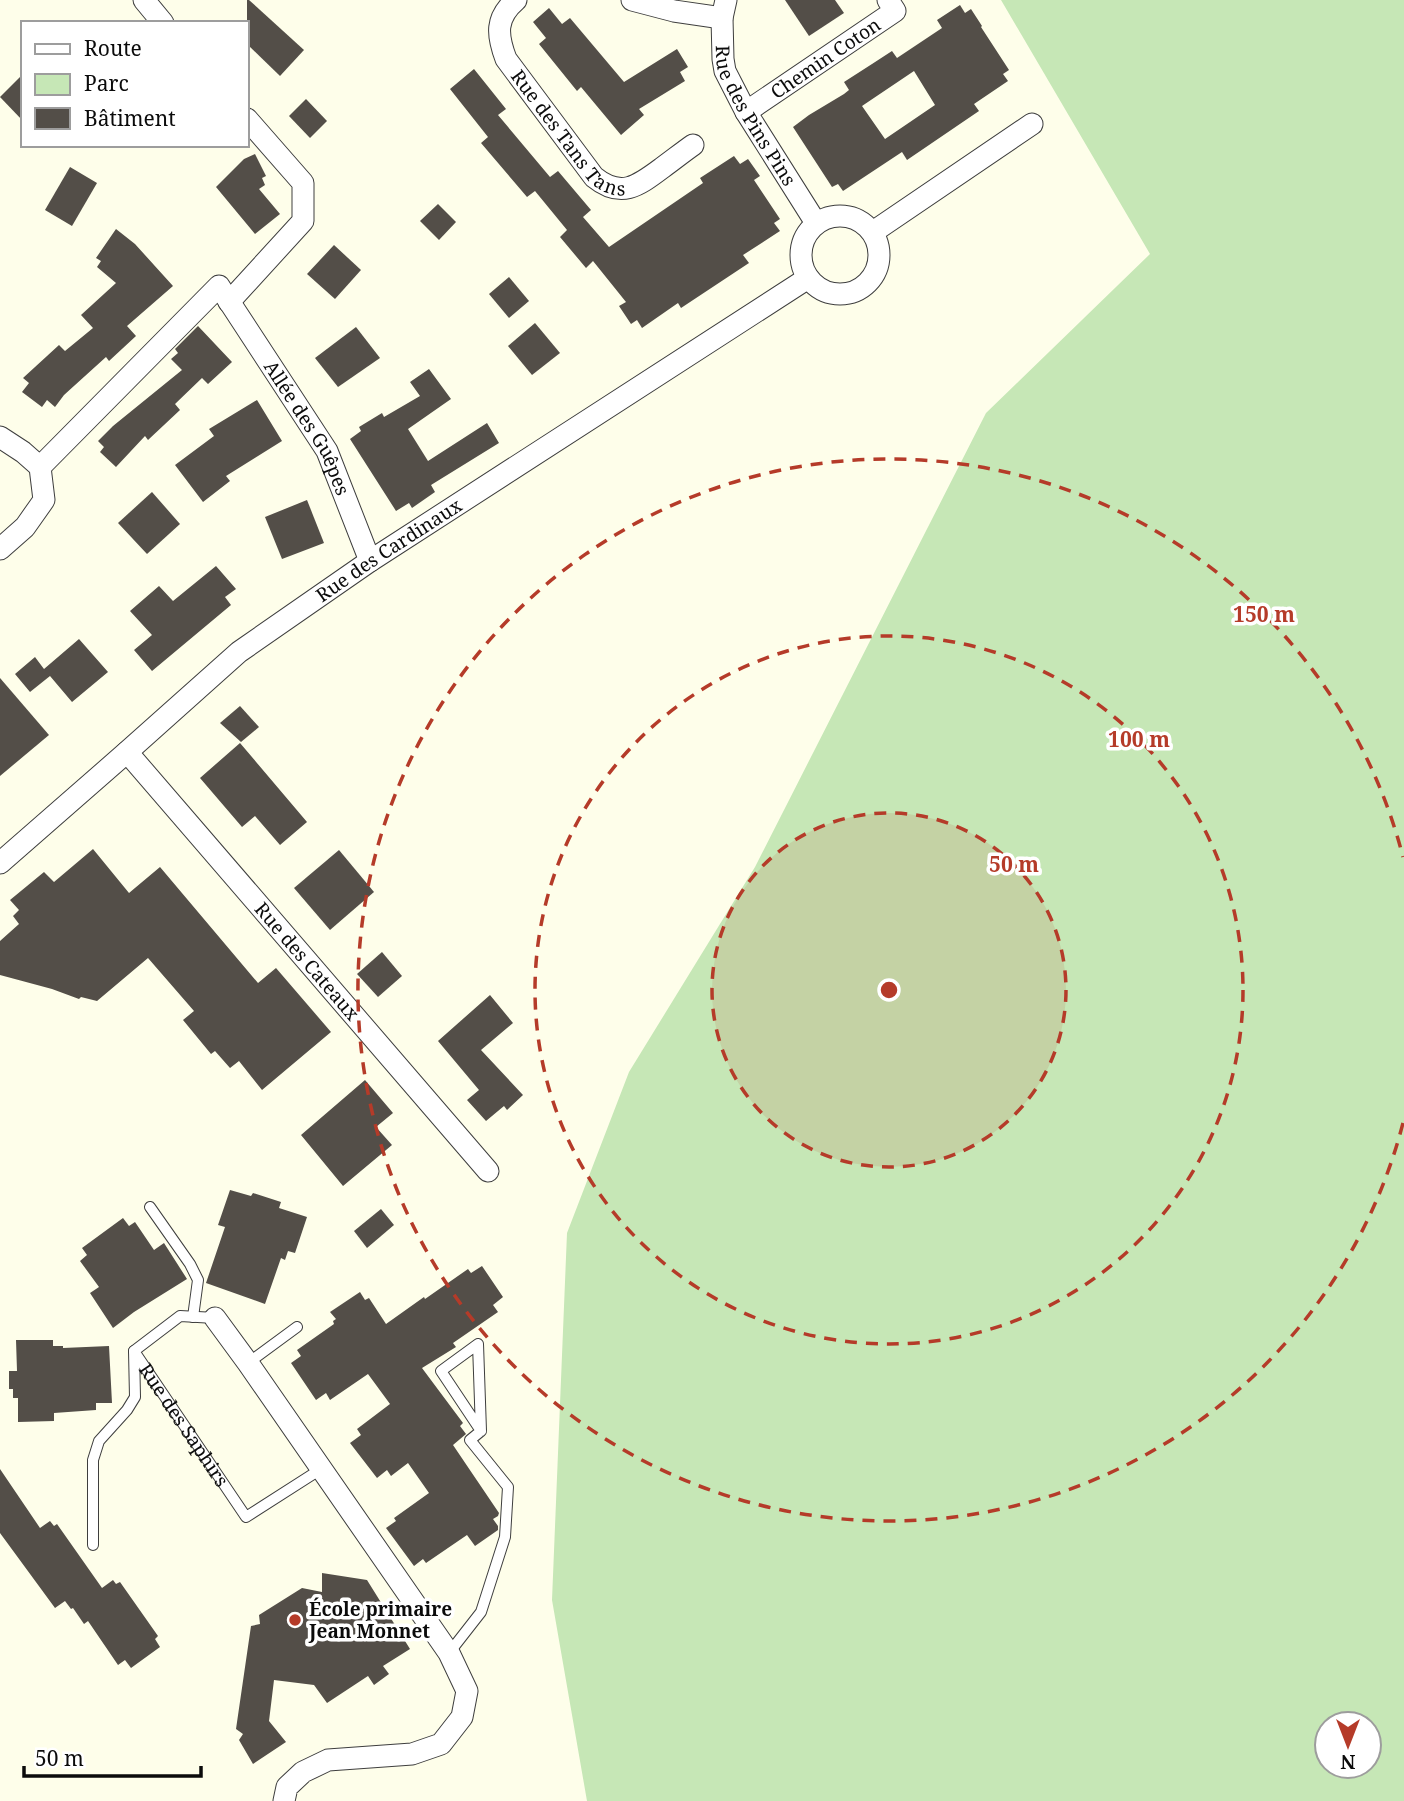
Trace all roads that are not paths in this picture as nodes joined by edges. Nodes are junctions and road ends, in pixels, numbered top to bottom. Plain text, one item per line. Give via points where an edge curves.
1 (144, 0) edge
2 (516, 0) edge
3 (632, 0) edge
4 (888, 0) edge
5 (724, 9) edge
6 (161, 21) edge
7 (746, 113) junction
8 (248, 120) edge
9 (1032, 124) dead end
10 (694, 145) dead end
11 (816, 223) junction
12 (873, 232) junction
13 (808, 278) junction
14 (229, 302) junction
15 (0, 437) edge
16 (40, 467) junction
17 (0, 549) edge
18 (370, 561) junction
19 (127, 752) junction
20 (0, 863) edge
21 (488, 1171) dead end
22 (150, 1207) dead end
23 (193, 1317) junction
24 (215, 1318) joint
25 (297, 1327) dead end
26 (134, 1351) junction
27 (248, 1363) junction
28 (481, 1431) junction
29 (321, 1469) junction
30 (93, 1545) dead end
31 (449, 1653) junction
32 (284, 1801) edge

1 - 6 street
2 - 10 street, Rue des Tans Tans via 499,24 506,59 603,185 633,187
3 - 5 street via 674,11
4 - 7 street, Chemin Coton via 895,11
5 - 7 street, Rue des Pins Pins via 725,71
7 - 11 street, Rue des Pins Pins
8 - 14 street via 303,183 303,220
9 - 12 street
11 - 12 street via 832,216 857,219
11 - 13 street via 805,235 801,249
12 - 13 street via 880,253 867,283 852,292 835,294
13 - 18 street, Rue des Cardinaux
14 - 16 street via 219,286
14 - 18 street, Allée des Guêpes via 327,451
15 - 16 street
16 - 17 street via 44,500 25,527
18 - 19 street, Rue des Cardinaux via 239,652
19 - 20 street, Rue des Cardinaux
19 - 21 street, Rue des Cateaux
22 - 23 lane via 198,1280
23 - 24 lane, Rue des Saphirs
23 - 26 lane, Rue des Saphirs via 180,1316
24 - 27 street, Rue des Saphirs
25 - 27 lane
26 - 29 lane, Rue des Saphirs via 246,1517
26 - 30 lane via 135,1397 99,1441 93,1460
27 - 29 street, Rue des Saphirs
28 - 28 lane via 441,1371 478,1344 481,1419
28 - 31 lane via 470,1440 509,1486 505,1537 481,1612
29 - 31 street, Rue des Saphirs
31 - 32 street, Rue des Saphirs via 467,1691 462,1717 441,1744 412,1754 328,1760 303,1772 287,1787

